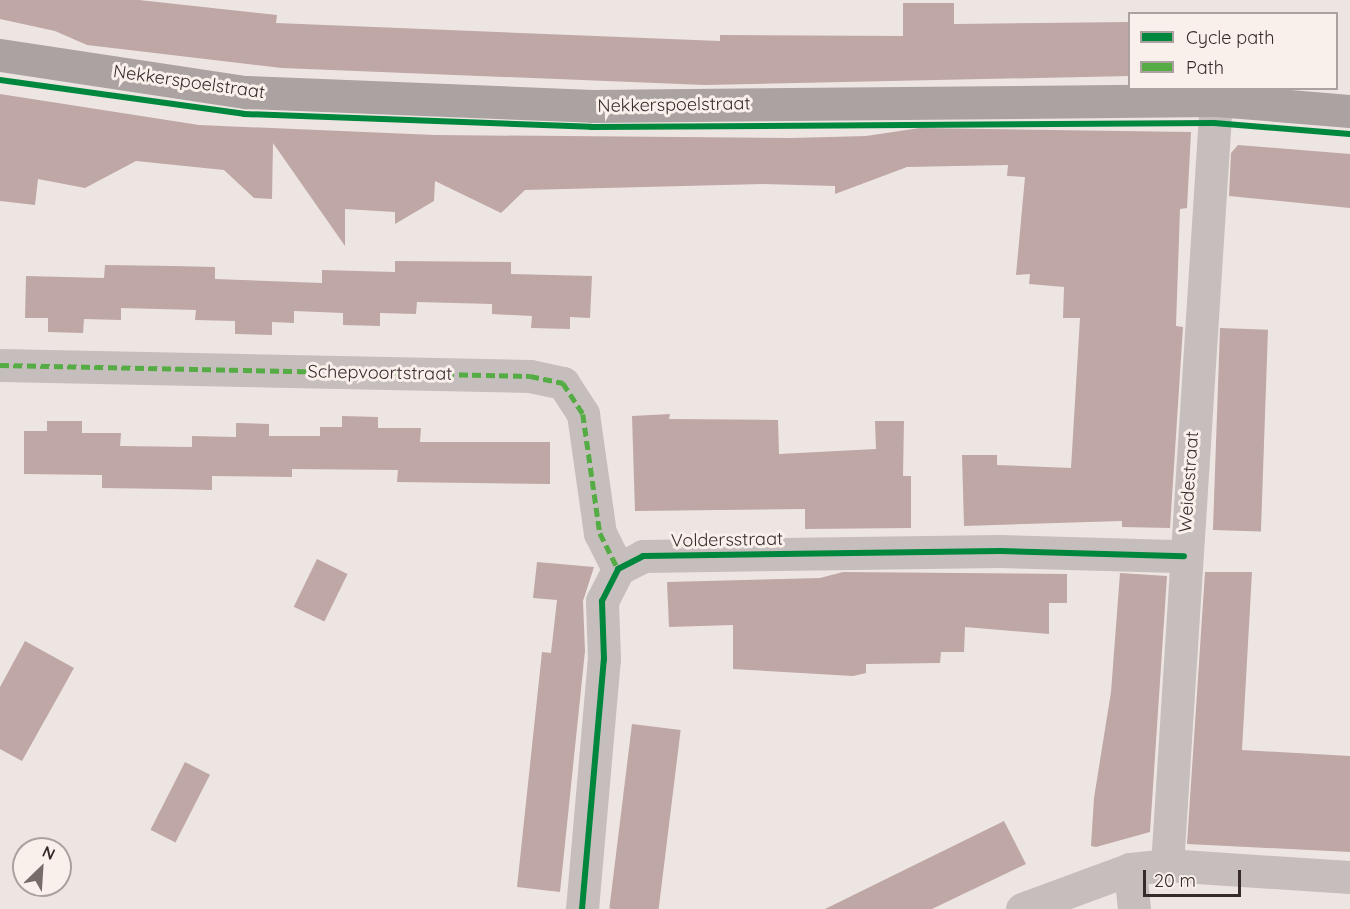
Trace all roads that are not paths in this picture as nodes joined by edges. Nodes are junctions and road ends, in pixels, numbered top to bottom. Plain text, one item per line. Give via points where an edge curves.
1 (0, 55) edge
2 (1216, 100) junction
3 (1350, 111) edge
4 (0, 365) edge
5 (1184, 556) junction
6 (618, 569) junction
7 (1167, 865) junction
8 (1131, 869) junction
9 (1350, 877) edge
10 (582, 909) edge
11 (1022, 909) edge
12 (1134, 909) edge

1 - 2 main road, Nekkerspoelstraat via 246,92 592,106
2 - 3 main road, Nekkerspoelstraat
2 - 5 street, Weidestraat
4 - 6 street, Schepvoortstraat via 530,376 562,383 584,414 600,533
5 - 6 street, Voldersstraat via 1012,551 655,556
5 - 7 street, Weidestraat
6 - 10 street via 602,601 604,659
7 - 8 street
7 - 9 street
8 - 11 street
8 - 12 street

